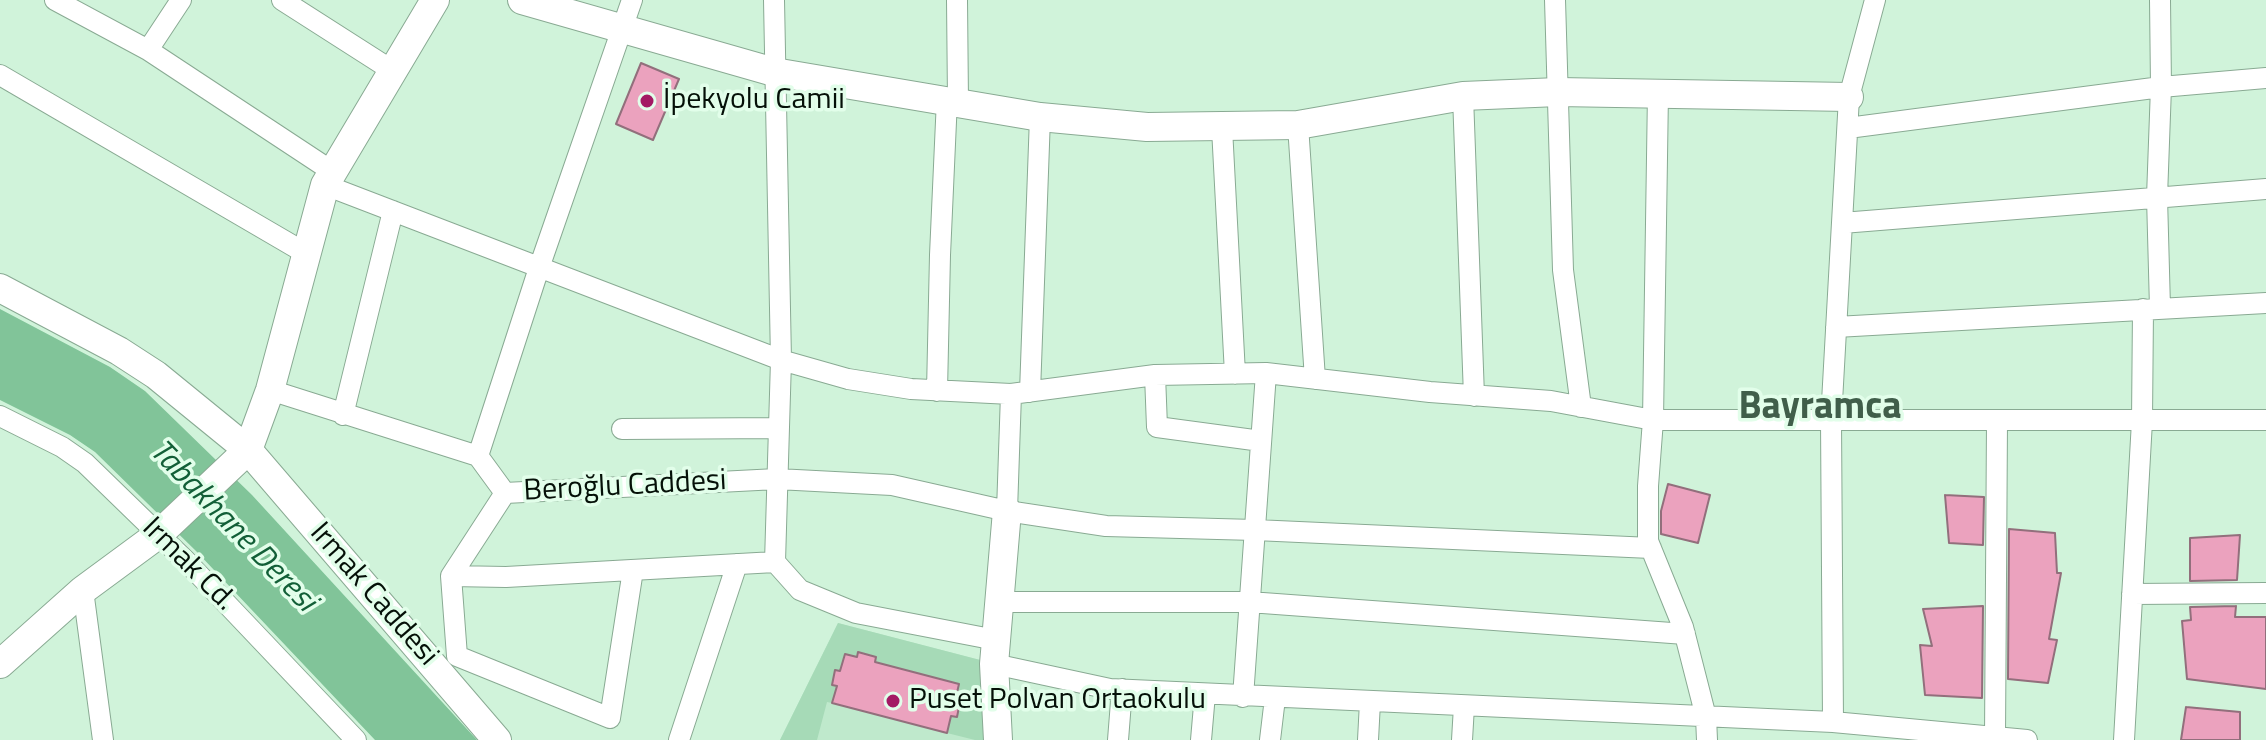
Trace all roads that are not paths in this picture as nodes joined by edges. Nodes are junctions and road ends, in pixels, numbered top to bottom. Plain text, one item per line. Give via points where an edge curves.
1 (55, 0) edge
2 (181, 0) edge
3 (282, 0) edge
4 (435, 0) edge
5 (522, 0) edge
6 (632, 0) edge
7 (774, 0) edge
8 (957, 0) edge
9 (1555, 0) edge
10 (1875, 0) edge
11 (2160, 0) edge
12 (623, 28) junction
13 (148, 50) junction
14 (393, 71) junction
15 (774, 72) junction
16 (0, 75) edge
17 (2266, 78) edge
18 (2161, 87) junction
19 (1558, 92) junction
20 (1658, 92) junction
21 (1463, 96) junction
22 (1849, 97) junction
23 (952, 100) junction
24 (1040, 117) junction
25 (1298, 125) junction
26 (1222, 128) junction
27 (1848, 128) junction
28 (329, 178) junction
29 (2266, 189) edge
30 (2157, 197) junction
31 (393, 211) junction
32 (1842, 223) junction
33 (307, 254) junction
34 (539, 268) junction
35 (0, 288) edge
36 (2266, 303) edge
37 (2152, 309) junction
38 (1836, 327) junction
39 (781, 360) junction
40 (1266, 373) junction
41 (1235, 374) junction
42 (1155, 375) junction
43 (1315, 379) junction
44 (270, 390) junction
45 (937, 391) junction
46 (1021, 393) junction
47 (1474, 396) junction
48 (1581, 407) junction
49 (343, 415) junction
50 (0, 416) edge
51 (1653, 420) junction
52 (1831, 420) junction
53 (2266, 420) edge
54 (1997, 421) junction
55 (2142, 421) junction
56 (779, 428) junction
57 (622, 429) dead end
58 (1261, 441) junction
59 (242, 455) junction
60 (478, 456) junction
61 (777, 479) junction
62 (505, 493) junction
63 (1007, 511) junction
64 (163, 530) junction
65 (1255, 530) junction
66 (1651, 548) junction
67 (775, 562) junction
68 (737, 564) junction
69 (633, 570) junction
70 (451, 576) junction
71 (83, 590) junction
72 (2266, 593) edge
73 (2132, 594) junction
74 (999, 602) junction
75 (1249, 602) junction
76 (1685, 634) junction
77 (995, 652) junction
78 (0, 664) edge
79 (1122, 689) junction
80 (1205, 694) junction
81 (1243, 697) junction
82 (1275, 698) junction
83 (1370, 702) junction
84 (1464, 706) junction
85 (1706, 717) junction
86 (1846, 729) edge
87 (1995, 737) junction
88 (103, 740) edge
89 (356, 740) edge
90 (497, 740) edge
91 (679, 740) edge
92 (998, 740) edge
93 (1118, 740) edge
94 (1201, 740) edge
95 (1270, 740) edge
96 (1368, 740) edge
97 (1462, 740) edge
98 (1707, 740) edge
99 (2027, 740) edge
100 (2124, 740) edge

1 - 13 street
2 - 13 street
3 - 14 street
4 - 14 street
5 - 12 street
6 - 12 street
7 - 15 street
8 - 23 street
9 - 19 street
10 - 22 street
11 - 18 street
12 - 15 street
12 - 34 street
13 - 28 street
14 - 28 street
15 - 23 street
15 - 39 street
16 - 33 street
17 - 18 street
18 - 27 street
18 - 30 street
19 - 20 street
19 - 21 street
19 - 48 street via 1563,270
20 - 22 street
20 - 51 street
21 - 25 street
21 - 47 street
22 - 27 street
23 - 24 street
23 - 45 street via 940,255
24 - 26 street
24 - 46 street
25 - 26 street
25 - 43 street
26 - 41 street
27 - 32 street
28 - 31 street
28 - 33 street
29 - 30 street
30 - 32 street
30 - 37 street
31 - 34 street
31 - 49 street
32 - 38 street
33 - 44 street
34 - 39 street
34 - 60 street
35 - 59 street via 156,375
36 - 37 street
37 - 38 street
37 - 55 street
38 - 52 street
39 - 45 street via 848,379
39 - 56 street
40 - 41 street
40 - 43 street
40 - 58 street
41 - 42 street
42 - 46 street
42 - 58 street via 1157,427
43 - 47 street
44 - 49 street
44 - 59 street
45 - 46 street
46 - 63 street
47 - 48 street
48 - 51 street
49 - 60 street
50 - 64 street, Irmak Cd. via 85,463
51 - 52 street
51 - 66 street
52 - 54 street
52 - 86 street
53 - 55 street
54 - 55 street
54 - 87 street
55 - 73 street
56 - 57 street
56 - 61 street
58 - 65 street
59 - 64 street
59 - 90 street, Irmak Caddesi
60 - 62 street, Beroğlu Caddesi
61 - 62 street, Beroğlu Caddesi
61 - 63 street, Beroğlu Caddesi via 892,485
61 - 67 street
62 - 70 street
63 - 65 street, Beroğlu Caddesi via 1106,526
63 - 74 street
64 - 71 street
64 - 89 street, Irmak Cd.
65 - 66 street, Beroğlu Caddesi
65 - 75 street
66 - 76 street
67 - 68 street
67 - 77 street via 800,590 856,613
68 - 69 street
68 - 91 street
69 - 70 street
69 - 70 street via 610,718 457,656
71 - 78 street
71 - 88 street
72 - 73 street
73 - 100 street
74 - 75 street
74 - 77 street
75 - 76 street
75 - 81 street
76 - 85 street
77 - 79 street
77 - 92 street
79 - 80 street
79 - 93 street
80 - 81 street
80 - 94 street
81 - 82 street
82 - 83 street
82 - 95 street
83 - 84 street
83 - 96 street
84 - 85 street
84 - 97 street
85 - 86 street
85 - 98 street
86 - 87 street
87 - 99 street

